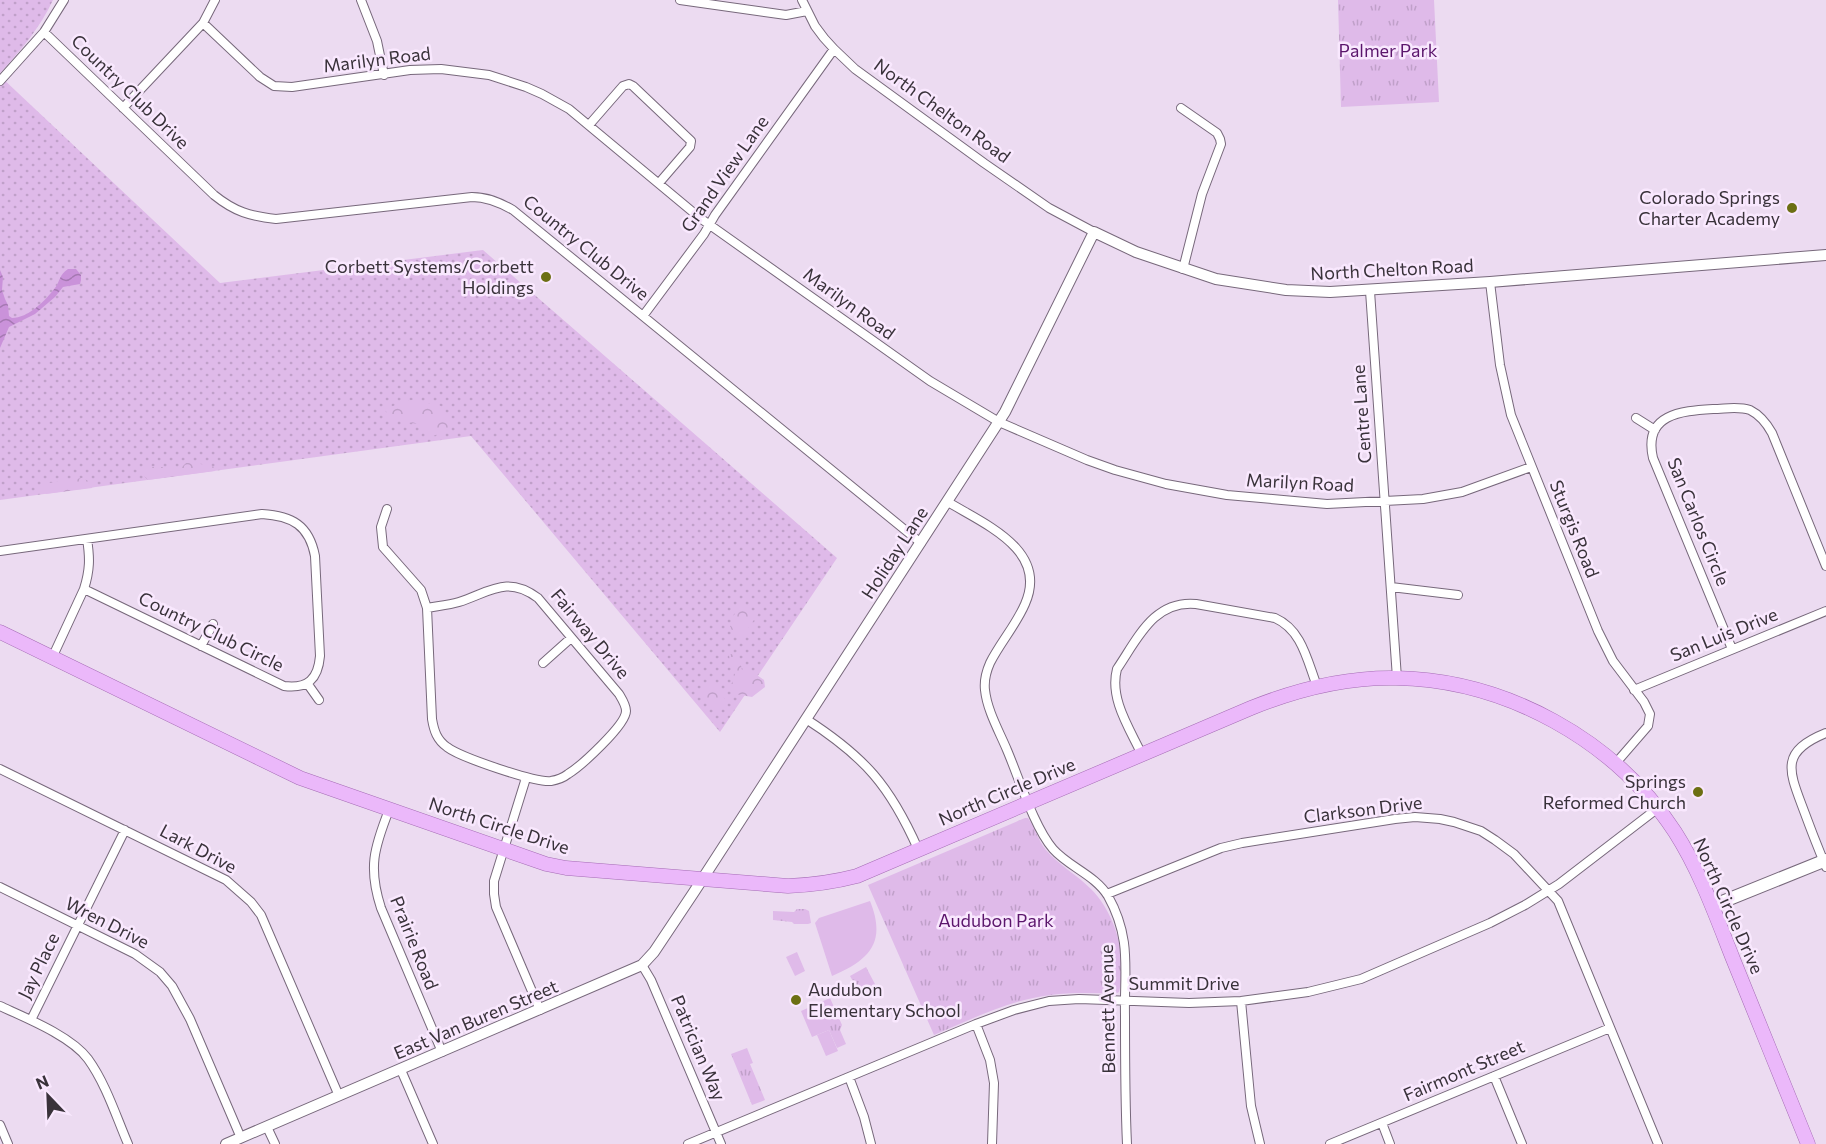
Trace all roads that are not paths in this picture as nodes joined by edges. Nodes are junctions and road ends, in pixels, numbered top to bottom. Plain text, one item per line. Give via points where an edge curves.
1 (64, 0) edge
2 (215, 0) edge
3 (361, 0) edge
4 (680, 0) edge
5 (802, 0) edge
6 (807, 11) junction
7 (203, 23) junction
8 (44, 32) junction
9 (834, 50) junction
10 (384, 75) junction
11 (0, 81) edge
12 (123, 108) junction
13 (1180, 108) dead end
14 (589, 125) junction
15 (659, 183) junction
16 (710, 225) junction
17 (1094, 232) junction
18 (1826, 255) edge
19 (1183, 269) junction
20 (1490, 282) junction
21 (1370, 291) junction
22 (643, 316) junction
23 (1636, 418) dead end
24 (999, 422) junction
25 (1655, 430) junction
26 (1531, 468) junction
27 (948, 502) junction
28 (1385, 502) junction
29 (387, 509) dead end
30 (87, 539) junction
31 (921, 543) junction
32 (0, 551) edge
33 (1826, 566) edge
34 (1391, 587) junction
35 (84, 589) junction
36 (1458, 595) dead end
37 (427, 608) junction
38 (1826, 611) edge
39 (213, 624) dead end
40 (0, 632) edge
41 (571, 638) junction
42 (201, 646) junction
43 (1732, 649) junction
44 (52, 658) junction
45 (543, 663) dead end
46 (1397, 678) junction
47 (307, 683) junction
48 (1317, 686) junction
49 (1634, 690) junction
50 (319, 700) dead end
51 (626, 712) junction
52 (636, 713) dead end
53 (806, 719) junction
54 (1826, 733) edge
55 (1142, 755) junction
56 (1615, 764) junction
57 (0, 769) edge
58 (526, 778) junction
59 (1029, 802) junction
60 (1658, 808) junction
61 (388, 810) junction
62 (125, 830) junction
63 (504, 849) junction
64 (918, 849) junction
65 (1825, 863) edge
66 (702, 880) junction
67 (0, 887) edge
68 (1548, 891) junction
69 (1107, 894) junction
70 (1712, 906) junction
71 (77, 925) junction
72 (642, 965) junction
73 (1125, 1000) junction
74 (1241, 1001) junction
75 (0, 1006) edge
76 (540, 1010) junction
77 (31, 1020) junction
78 (976, 1024) junction
79 (1610, 1028) junction
80 (442, 1052) junction
81 (401, 1070) junction
82 (1494, 1076) junction
83 (849, 1077) junction
84 (339, 1096) junction
85 (1382, 1123) junction
86 (0, 1125) edge
87 (267, 1127) junction
88 (716, 1133) junction
89 (241, 1138) junction
90 (8, 1144) edge
91 (128, 1144) edge
92 (226, 1144) edge
93 (274, 1144) edge
94 (433, 1144) edge
95 (688, 1144) edge
96 (721, 1144) edge
97 (871, 1144) edge
98 (992, 1144) edge
99 (1127, 1144) edge
100 (1260, 1144) edge
101 (1330, 1144) edge
102 (1390, 1144) edge
103 (1522, 1144) edge
104 (1658, 1144) edge
105 (1808, 1144) edge

1 - 8 street
2 - 7 street
3 - 10 street via 377,41
4 - 6 street via 786,15
5 - 6 street, North Chelton Road
6 - 9 street, North Chelton Road
7 - 10 street, Marilyn Road via 274,86
7 - 12 street
8 - 11 street
8 - 12 street, Country Club Drive
9 - 16 street, Grand View Lane
9 - 17 street, North Chelton Road via 1003,176 1049,208
10 - 14 street, Marilyn Road via 441,69 489,75 542,94
12 - 22 street, Country Club Drive via 214,195 242,213 276,219 472,197 492,199 513,210
13 - 19 street via 1217,133 1221,144 1202,194
14 - 15 street, Marilyn Road
14 - 15 street via 623,86 633,86 691,141
15 - 16 street, Marilyn Road
16 - 22 street, Grand View Lane
16 - 24 street, Marilyn Road via 923,376
17 - 19 street, North Chelton Road
17 - 24 street, Holiday Lane
18 - 20 street, North Chelton Road
19 - 21 street, North Chelton Road via 1226,281 1286,290
20 - 21 street, North Chelton Road
20 - 26 street, Sturgis Road via 1506,399
21 - 28 street, Centre Lane
22 - 31 street, Country Club Drive
23 - 25 street
24 - 27 street, Holiday Lane
24 - 28 street, Marilyn Road via 1087,460 1166,484 1261,500
25 - 33 street via 1661,422 1683,411 1736,408 1755,413 1772,433
25 - 43 street, San Carlos Circle via 1653,458
26 - 28 street, Marilyn Road via 1462,492
26 - 49 street, Sturgis Road via 1598,631 1613,662
27 - 31 street, Holiday Lane
27 - 59 street, Bennett Avenue via 1011,542 1028,566 1029,595 990,663 985,689
28 - 34 street, Centre Lane
29 - 37 street via 381,527 383,547 421,590
30 - 32 street
30 - 35 street via 90,564
30 - 47 street via 262,514 298,523 310,538 315,556 320,656 317,672
31 - 53 street, Holiday Lane
34 - 36 street
34 - 46 street, Centre Lane
35 - 42 street, Country Club Circle
35 - 44 street
37 - 41 street, Fairway Drive via 460,602 502,586 519,587 538,598
37 - 58 street via 432,719 437,736 455,753
38 - 43 street, San Luis Drive
39 - 42 street
40 - 44 main road, North Circle Drive
41 - 45 street
41 - 51 street, Fairway Drive via 619,694
42 - 47 street, Country Club Circle via 284,686
43 - 49 street, San Luis Drive
44 - 61 main road, North Circle Drive via 300,778
46 - 48 main road, North Circle Drive
46 - 56 main road, North Circle Drive via 1455,684 1534,711 1585,740
47 - 50 street
48 - 55 main road, North Circle Drive via 1281,696
48 - 55 street via 1300,639 1283,622 1197,604 1170,606 1153,618 1115,677 1119,704
49 - 56 street, Sturgis Road via 1648,708 1650,720
51 - 52 street
51 - 58 street via 616,730 570,773 545,782
53 - 64 street via 841,742 872,772 901,812
53 - 66 street, Holiday Lane
54 - 65 street via 1799,748 1791,771
55 - 59 main road, North Circle Drive
56 - 60 main road, North Circle Drive
57 - 62 street, Lark Drive
58 - 63 street
59 - 64 main road, North Circle Drive
59 - 69 street, Bennett Avenue via 1052,847
60 - 68 street, Summit Drive
60 - 70 main road, North Circle Drive via 1684,847
61 - 63 main road, North Circle Drive
61 - 80 street, Prairie Road via 374,857 375,891
62 - 71 street, Jay Place
62 - 84 street, Lark Drive via 226,880 251,902 261,915
63 - 66 main road, North Circle Drive via 566,868
63 - 76 street via 494,880 496,907
64 - 66 main road, North Circle Drive via 835,882 768,885
65 - 70 main road
66 - 72 street, East Van Buren Street
67 - 71 street, Wren Drive
68 - 69 street, Clarkson Drive via 1514,854 1481,831 1454,822 1415,818 1242,843 1200,855
68 - 74 street, Summit Drive via 1490,923 1360,979 1308,992
68 - 79 street, Clarkson Drive via 1558,901
69 - 73 street, Bennett Avenue via 1125,945
70 - 105 main road, North Circle Drive
71 - 77 street, Jay Place
71 - 89 street, Wren Drive via 147,962 172,986
72 - 76 street, East Van Buren Street
72 - 88 street, Patrician Way
73 - 74 street, Summit Drive
73 - 78 street, Summit Drive via 1049,1001
73 - 99 street, Bennett Avenue
74 - 100 street via 1251,1106
75 - 77 street
76 - 80 street, East Van Buren Street
77 - 91 street via 75,1046 87,1058
78 - 83 street, Summit Drive
78 - 98 street via 994,1083
79 - 82 street, Fairmont Street
79 - 104 street, Clarkson Drive
80 - 81 street, East Van Buren Street
81 - 84 street, East Van Buren Street
81 - 94 street
82 - 85 street, Fairmont Street
82 - 103 street
83 - 88 street, Summit Drive
83 - 97 street
84 - 87 street, East Van Buren Street
85 - 101 street, Fairmont Street
85 - 102 street
86 - 90 street
87 - 89 street, East Van Buren Street
87 - 93 street
88 - 95 street, Summit Drive
88 - 96 street, Patrician Way
89 - 92 street, East Van Buren Street

